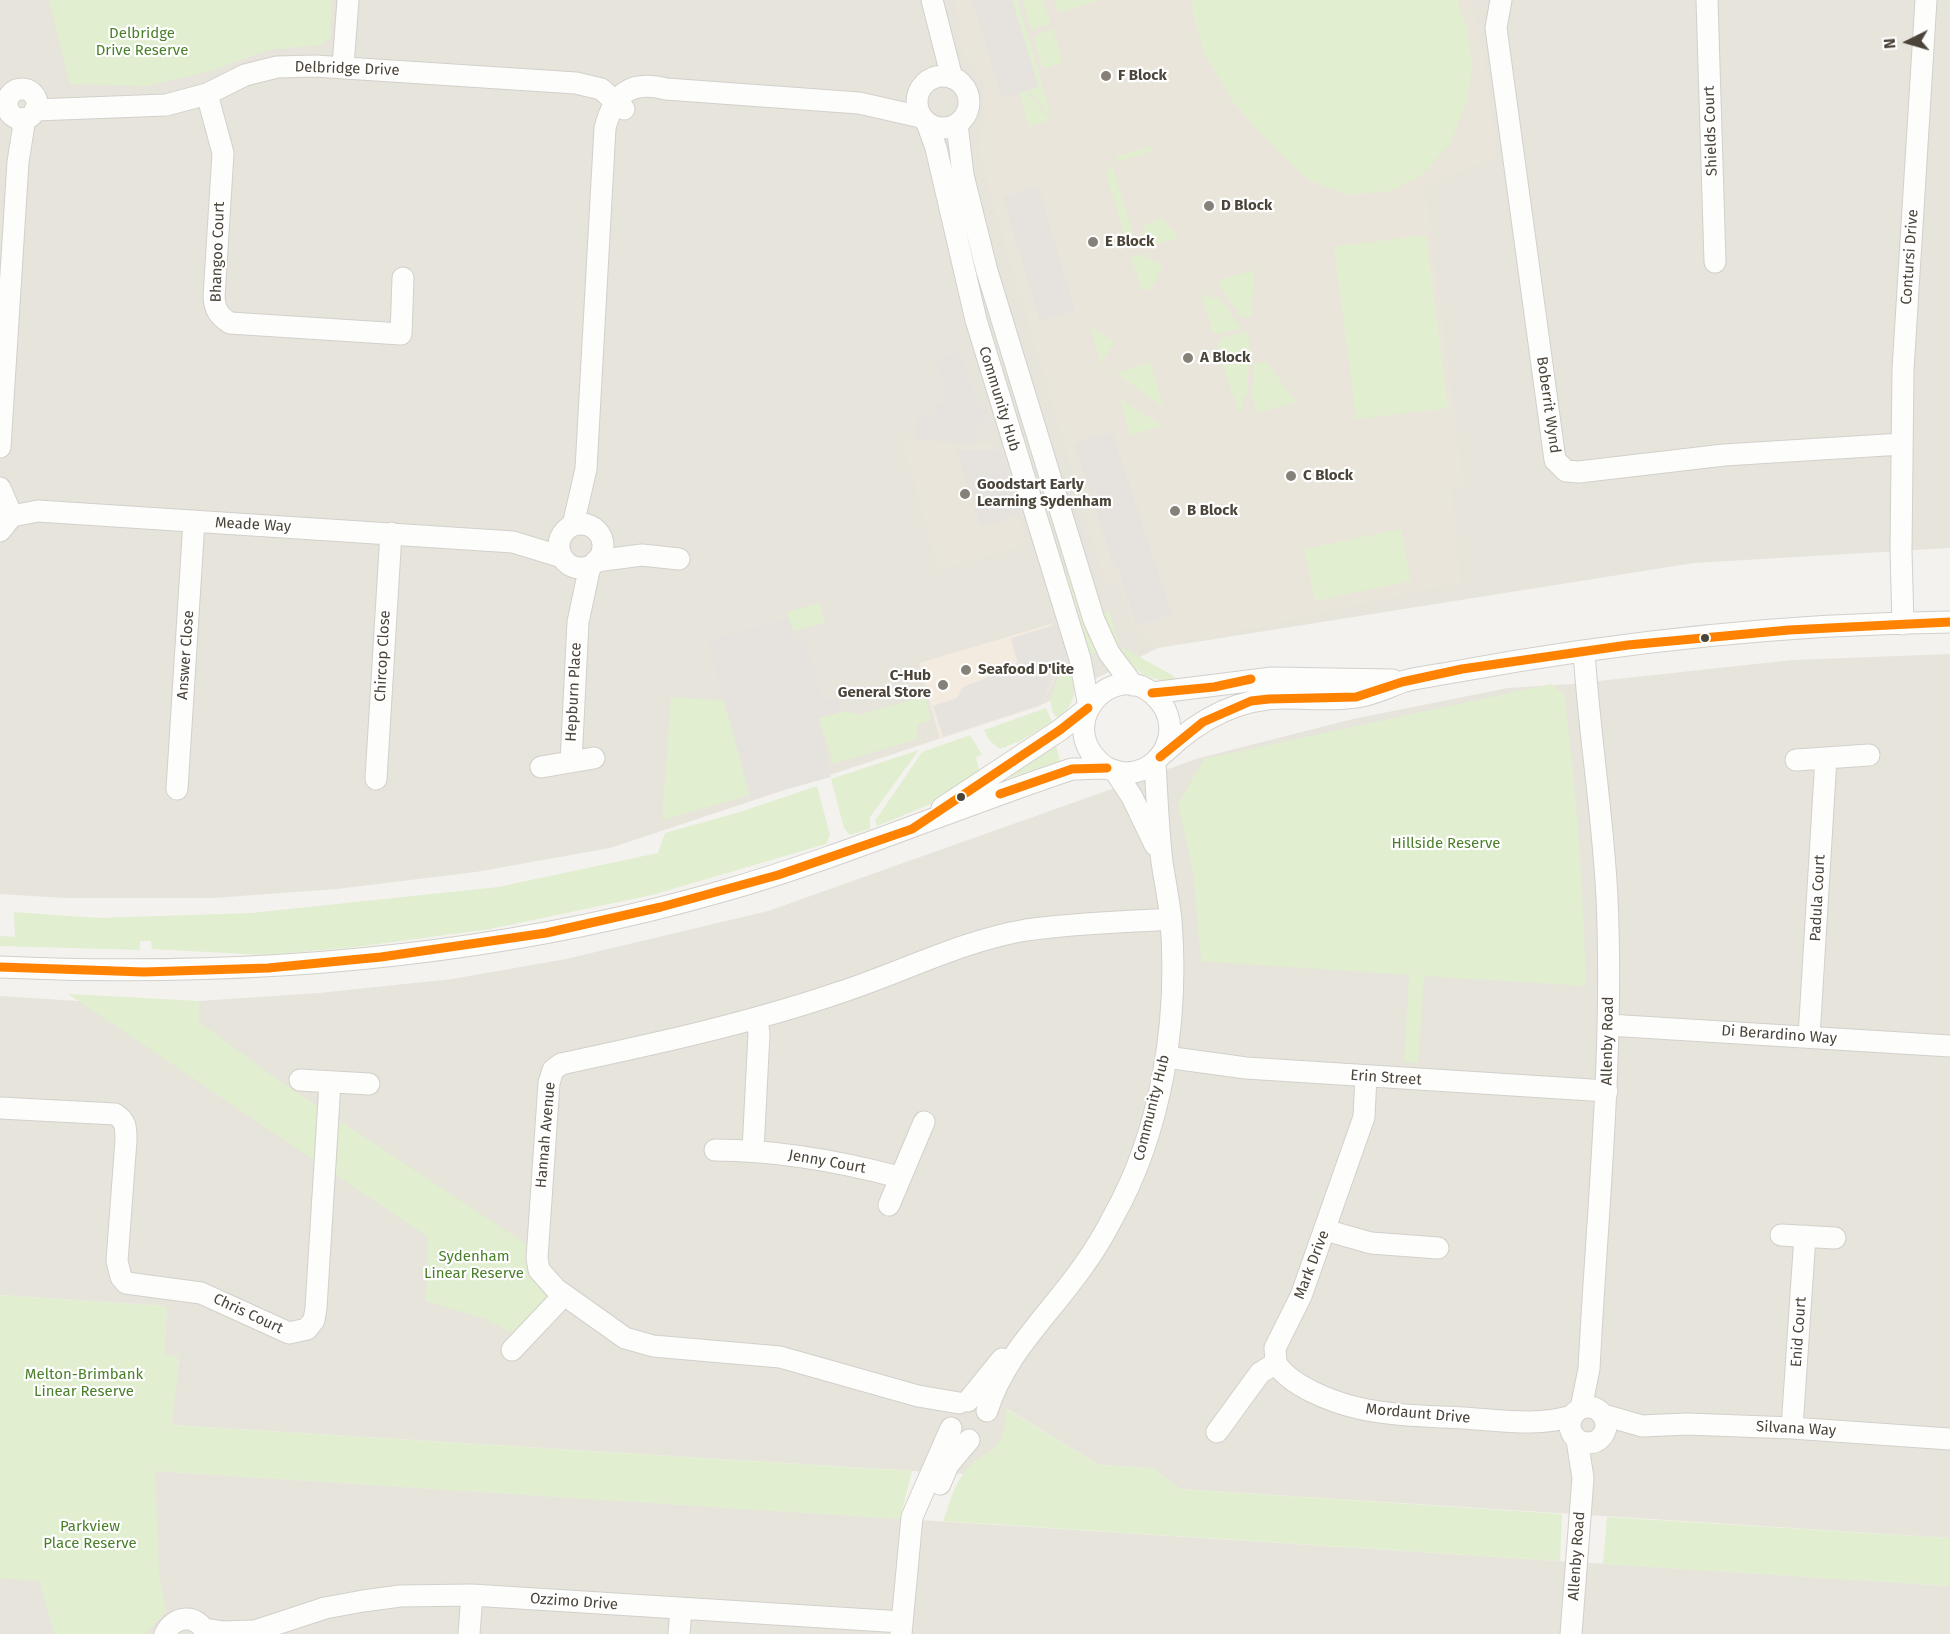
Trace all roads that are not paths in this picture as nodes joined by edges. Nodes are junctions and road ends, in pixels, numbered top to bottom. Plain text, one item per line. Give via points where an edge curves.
1 (348, 0) edge
2 (1501, 0) edge
3 (1707, 0) edge
4 (1926, 0) edge
5 (343, 66) junction
6 (935, 82) junction
7 (207, 94) junction
8 (858, 103) junction
9 (15, 104) edge
10 (620, 105) junction
11 (924, 120) junction
12 (957, 124) junction
13 (1715, 262) dead end
14 (403, 278) dead end
15 (1028, 402) junction
16 (1002, 410) junction
17 (1902, 444) junction
18 (0, 447) edge
19 (0, 488) edge
20 (194, 521) junction
21 (6, 523) edge
22 (583, 530) junction
23 (391, 533) junction
24 (513, 542) junction
25 (1071, 543) junction
26 (1046, 550) junction
27 (642, 555) junction
28 (680, 559) dead end
29 (579, 562) junction
30 (1950, 622) edge
31 (1908, 624) junction
32 (1579, 651) junction
33 (1406, 681) junction
34 (1143, 689) junction
35 (1088, 707) junction
36 (1869, 755) dead end
37 (594, 758) dead end
38 (1826, 758) junction
39 (1157, 760) junction
40 (1796, 760) dead end
41 (571, 762) junction
42 (541, 767) dead end
43 (1111, 770) junction
44 (376, 779) dead end
45 (177, 789) dead end
46 (912, 829) junction
47 (1162, 862) junction
48 (1170, 913) junction
49 (0, 967) edge
50 (757, 1018) junction
51 (1608, 1025) junction
52 (1809, 1037) junction
53 (1950, 1046) edge
54 (1166, 1057) junction
55 (1366, 1076) junction
56 (300, 1080) dead end
57 (330, 1083) junction
58 (369, 1084) dead end
59 (1607, 1091) junction
60 (0, 1108) edge
61 (924, 1122) dead end
62 (715, 1150) dead end
63 (753, 1150) junction
64 (899, 1177) junction
65 (889, 1204) dead end
66 (1325, 1230) junction
67 (1781, 1235) dead end
68 (1805, 1236) junction
69 (1834, 1238) dead end
70 (1438, 1248) dead end
71 (564, 1295) junction
72 (1037, 1325) junction
73 (512, 1350) dead end
74 (1276, 1363) junction
75 (957, 1412) junction
76 (987, 1412) junction
77 (1588, 1424) junction
78 (1792, 1428) junction
79 (1217, 1432) dead end
80 (1950, 1439) edge
81 (969, 1440) junction
82 (905, 1579) junction
83 (472, 1595) junction
84 (681, 1609) junction
85 (902, 1628) edge
86 (206, 1632) edge
87 (248, 1633) edge
88 (165, 1634) edge
89 (469, 1634) edge
90 (679, 1634) edge
91 (1571, 1634) edge

1 - 5 street
2 - 17 street, Boberrit Wynd via 1496,28 1555,460 1566,471 1579,472 1724,455
3 - 13 street, Shields Court
4 - 17 street, Contursi Drive
5 - 7 street, Delbridge Drive via 277,67 244,75
5 - 10 street, Delbridge Drive via 576,83 601,89
6 - 8 street via 900,98
6 - 11 street via 918,109
6 - 12 street via 964,88 969,104
7 - 9 street, Delbridge Drive via 166,105 131,108
7 - 14 street, Bhangoo Court via 223,153 214,297 221,318 230,323 401,334
8 - 10 street via 666,89
8 - 11 street
9 - 18 street via 18,162
10 - 22 street via 606,143
11 - 12 street via 942,128
11 - 16 street, Community Hub via 936,148 960,260
12 - 15 street, Community Hub via 963,175 976,227
15 - 16 street
15 - 25 street, Community Hub
16 - 26 street, Community Hub
17 - 31 street, Contursi Drive via 1909,550
19 - 21 street
20 - 21 street, Meade Way via 38,511
20 - 23 street, Meade Way
20 - 45 street, Answer Close
22 - 24 street, Meade Way
22 - 27 street
22 - 29 street via 559,544
22 - 29 street via 603,549
23 - 24 street, Meade Way
23 - 44 street, Chircop Close
24 - 29 street, Meade Way
25 - 26 street
25 - 34 street, Community Hub via 1101,639 1117,666
26 - 35 street, Community Hub via 1080,659
27 - 28 street
27 - 29 street
29 - 41 street, Hepburn Place
30 - 31 street
31 - 32 street via 1786,630
32 - 33 street
32 - 51 street, Allenby Road via 1601,813 1607,898
33 - 34 street via 1272,678
33 - 39 street via 1365,696 1266,699 1241,705 1192,727
34 - 35 street via 1108,689
34 - 39 street via 1166,710 1170,730 1167,745
35 - 43 street via 1083,735 1087,749
35 - 46 street
36 - 38 street
37 - 41 street, Hepburn Place
38 - 40 street
38 - 52 street, Padula Court
39 - 43 street via 1136,772
39 - 47 street, Community Hub
41 - 42 street, Hepburn Place
43 - 46 street via 1072,769
43 - 47 street, Community Hub via 1132,797
46 - 49 street via 720,892 607,920 482,943 268,968 144,972
47 - 48 street, Community Hub
48 - 50 street, Hannah Avenue via 1025,930 978,942 837,994
48 - 54 street, Community Hub via 1173,966
50 - 63 street
50 - 71 street, Hannah Avenue via 561,1064 553,1070 537,1258 539,1269
51 - 52 street, Di Berardino Way
51 - 59 street, Allenby Road
52 - 53 street, Di Berardino Way
54 - 55 street, Erin Street via 1246,1068
54 - 72 street, Community Hub via 1140,1160 1114,1217 1085,1264
55 - 59 street, Erin Street
55 - 66 street, Mark Drive via 1364,1117
56 - 57 street
57 - 58 street
57 - 60 street, Chris Court via 316,1308 314,1320 300,1332 280,1330 201,1293 132,1285 120,1277 117,1261 126,1125 122,1119 115,1114
59 - 77 street, Allenby Road
61 - 64 street
62 - 63 street, Jenny Court
63 - 64 street, Jenny Court via 849,1164
64 - 65 street
66 - 70 street via 1371,1243
66 - 74 street, Mark Drive via 1301,1296 1275,1348
67 - 68 street
68 - 69 street
68 - 78 street, Enid Court
71 - 73 street
71 - 75 street, Hannah Avenue via 625,1338 653,1346 780,1357 918,1396
72 - 75 street, Community Hub via 984,1378
72 - 76 street, Community Hub via 1006,1368
74 - 77 street, Mordaunt Drive via 1285,1374 1311,1389 1357,1408 1427,1416
74 - 79 street via 1260,1373
75 - 76 street via 979,1403
75 - 81 street via 958,1437
75 - 82 street, Community Hub via 912,1517
76 - 81 street via 987,1428 980,1437
77 - 78 street, Silvana Way
77 - 91 street, Allenby Road
78 - 80 street, Silvana Way
81 - 82 street, Community Hub via 948,1465 938,1486
82 - 85 street, Community Hub
83 - 84 street, Ozzimo Drive
83 - 87 street, Ozzimo Drive via 363,1601 326,1608
83 - 89 street
84 - 85 street, Ozzimo Drive
84 - 90 street
86 - 87 street, Ozzimo Drive
86 - 88 street, Ozzimo Drive via 187,1618 173,1623

